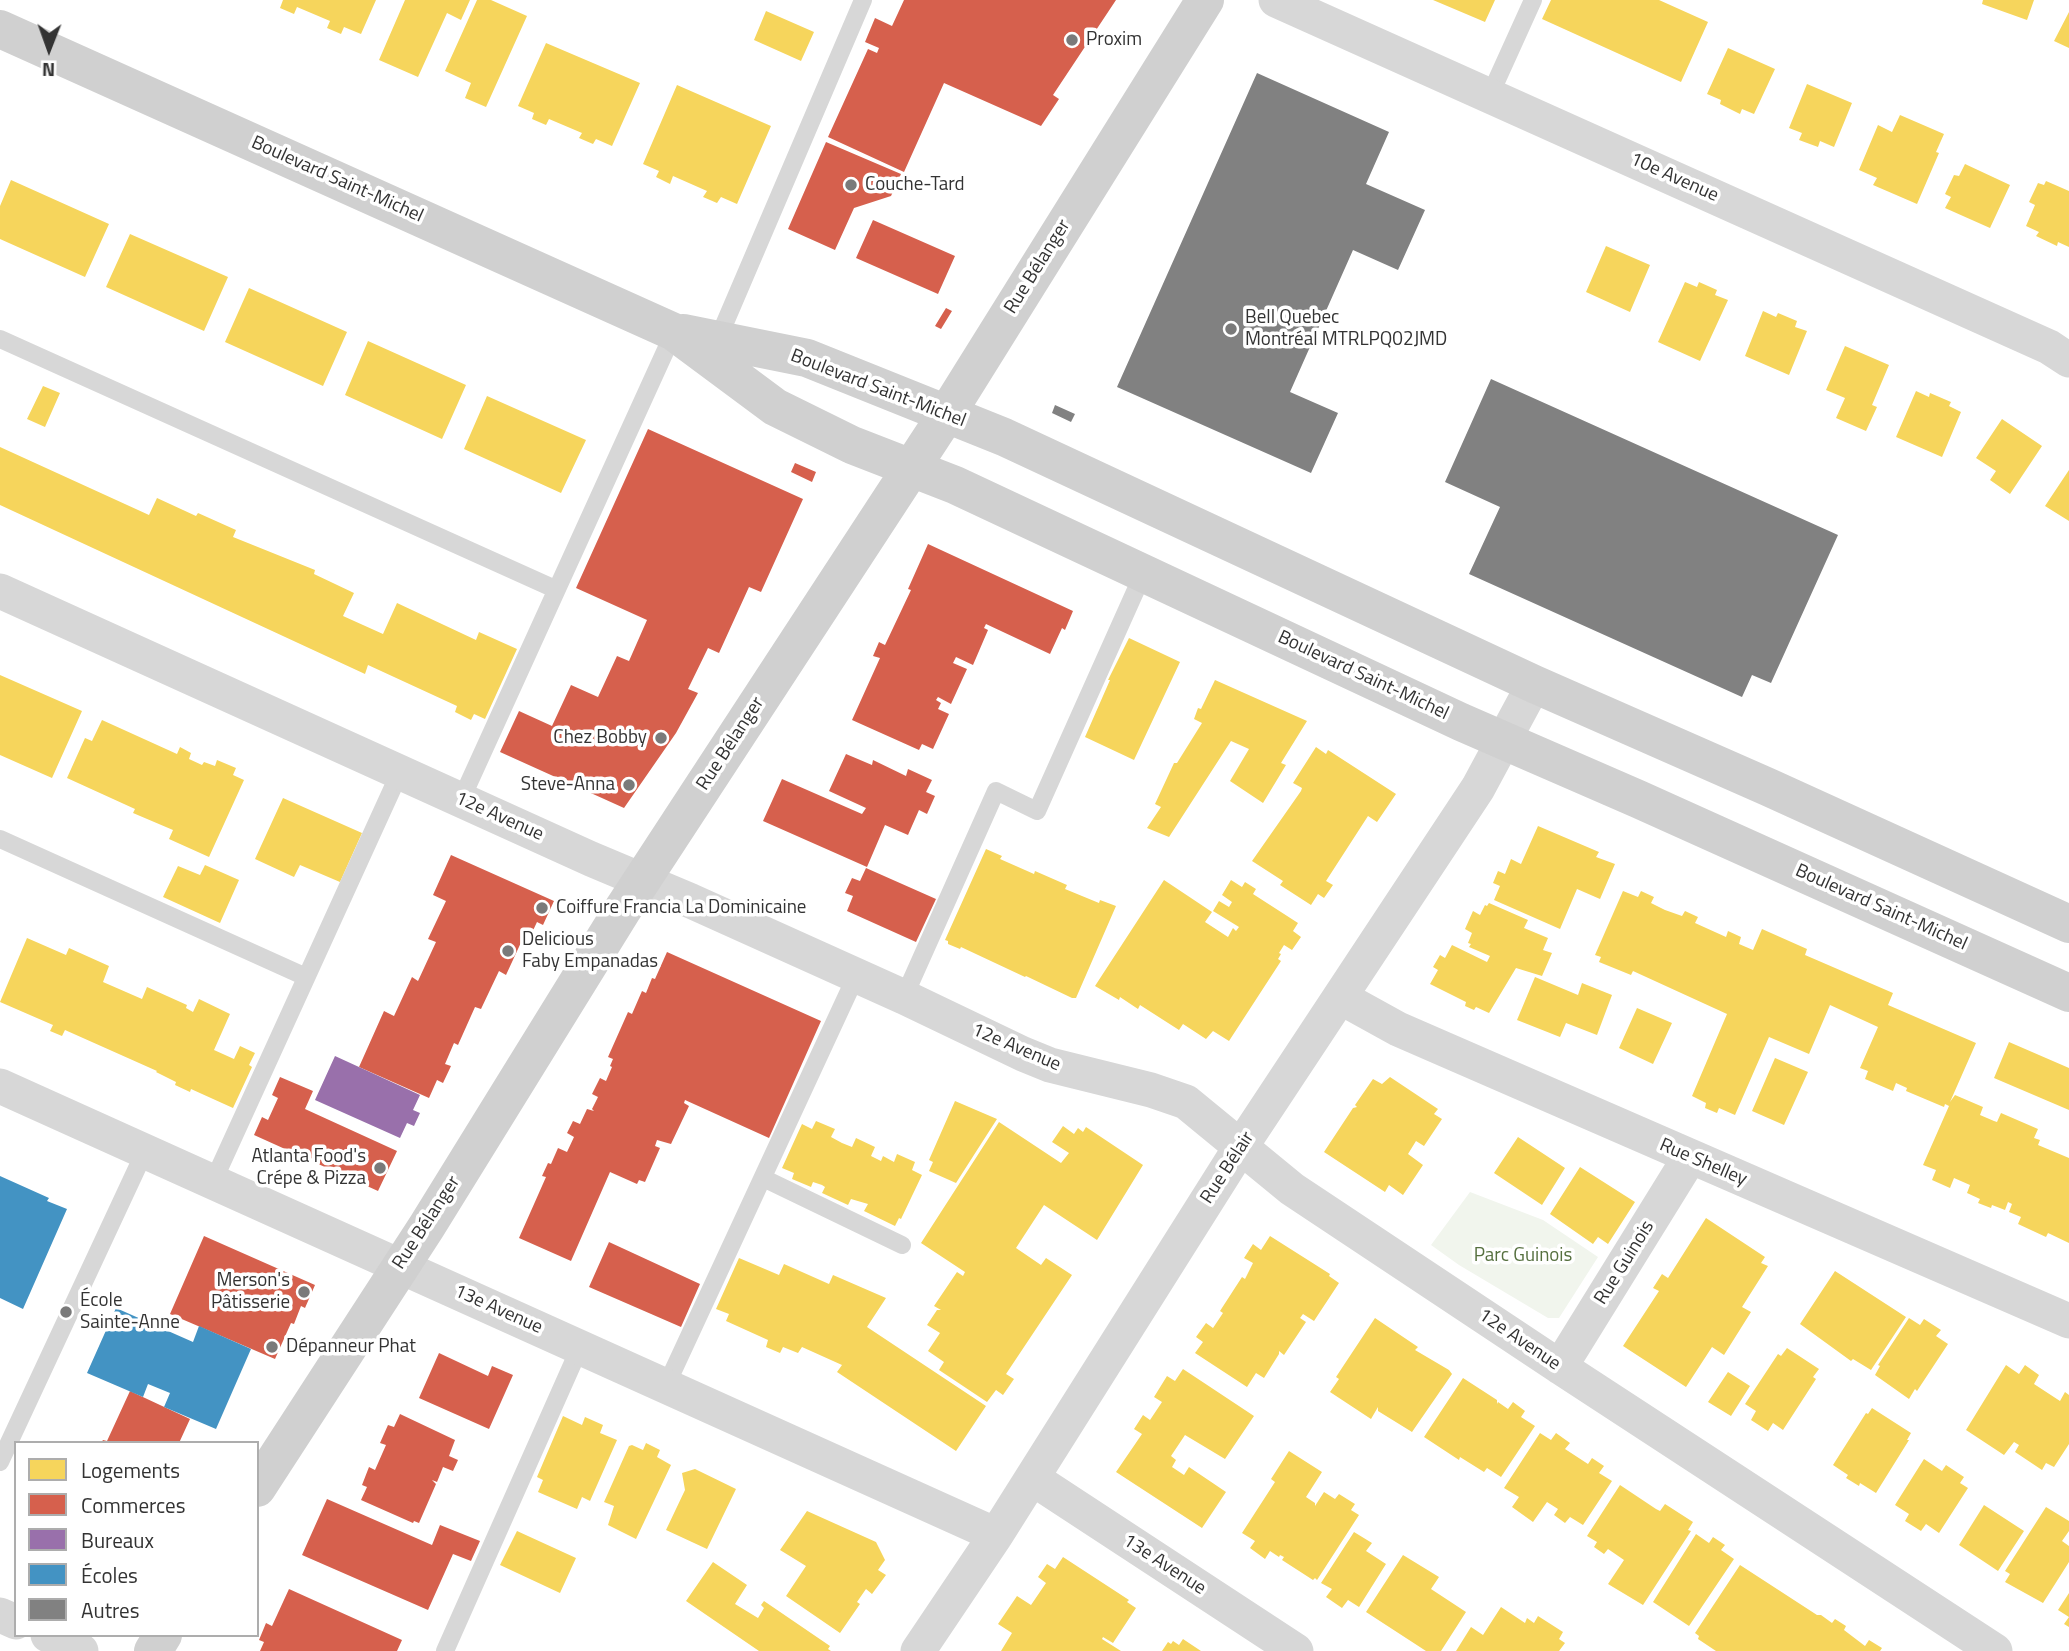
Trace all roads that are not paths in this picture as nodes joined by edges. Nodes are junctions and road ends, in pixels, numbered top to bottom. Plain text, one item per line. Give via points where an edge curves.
1 (863, 0) edge
2 (1205, 0) edge
3 (1276, 0) edge
4 (1532, 0) edge
5 (0, 29) edge
6 (1490, 95) junction
7 (674, 331) junction
8 (0, 339) edge
9 (718, 339) junction
10 (2069, 359) edge
11 (946, 415) junction
12 (912, 468) junction
13 (1143, 574) junction
14 (555, 589) junction
15 (0, 590) edge
16 (1534, 684) junction
17 (1504, 740) junction
18 (400, 772) junction
19 (461, 800) junction
20 (0, 839) edge
21 (642, 881) junction
22 (2069, 924) edge
23 (856, 976) junction
24 (306, 977) junction
25 (2069, 993) edge
26 (904, 997) junction
27 (1340, 997) junction
28 (0, 1086) edge
29 (1240, 1148) junction
30 (145, 1151) junction
31 (1690, 1157) junction
32 (763, 1178) junction
33 (212, 1182) junction
34 (902, 1245) dead end
35 (400, 1265) junction
36 (2069, 1321) edge
37 (580, 1346) junction
38 (1560, 1367) junction
39 (666, 1386) junction
40 (0, 1462) edge
41 (1032, 1478) junction
42 (259, 1485) edge
43 (996, 1535) junction
44 (52, 1637) edge
45 (81, 1651) edge
46 (445, 1651) edge
47 (918, 1651) edge
48 (1296, 1651) edge
49 (1995, 1651) edge

1 - 9 lane
2 - 11 main road, Rue Bélanger
3 - 6 street, 10e Avenue
4 - 6 lane
5 - 7 main road, Boulevard Saint-Michel
6 - 10 street, 10e Avenue
7 - 9 main road, Boulevard Saint-Michel
7 - 12 main road, Boulevard Saint-Michel via 775,407
7 - 14 lane
8 - 14 lane
9 - 11 main road, Boulevard Saint-Michel via 807,358
11 - 12 main road, Rue Bélanger
11 - 16 main road, Boulevard Saint-Michel
12 - 13 main road, Boulevard Saint-Michel
12 - 21 main road, Rue Bélanger
13 - 17 main road, Boulevard Saint-Michel
13 - 26 lane via 1037,810 996,791
14 - 19 lane
15 - 18 street, 12e Avenue
16 - 17 street, Rue Bélair
16 - 22 main road, Boulevard Saint-Michel
17 - 25 main road, Boulevard Saint-Michel
17 - 27 street, Rue Bélair via 1478,788
18 - 19 street, 12e Avenue
18 - 24 lane
19 - 21 street, 12e Avenue
20 - 24 lane
21 - 23 street, 12e Avenue
21 - 35 main road, Rue Bélanger
23 - 26 street, 12e Avenue
23 - 32 lane
24 - 33 lane
26 - 29 street, 12e Avenue via 1050,1065 1186,1102
27 - 29 street, Rue Bélair
27 - 31 street, Rue Shelley via 1398,1029
28 - 30 street, 13e Avenue
29 - 38 street, 12e Avenue via 1292,1189
29 - 41 street, Rue Bélair
30 - 33 street, 13e Avenue
30 - 40 lane
31 - 36 street, Rue Shelley
31 - 38 street, Rue Guinois
32 - 34 lane
32 - 39 lane
33 - 35 street, 13e Avenue
35 - 37 street, 13e Avenue
35 - 42 main road, Rue Bélanger
37 - 39 street, 13e Avenue
37 - 46 lane
38 - 49 street, 12e Avenue
39 - 43 street, 13e Avenue
41 - 43 street, Rue Bélair
41 - 48 street, 13e Avenue
43 - 47 street, Rue Bélair
44 - 45 street

